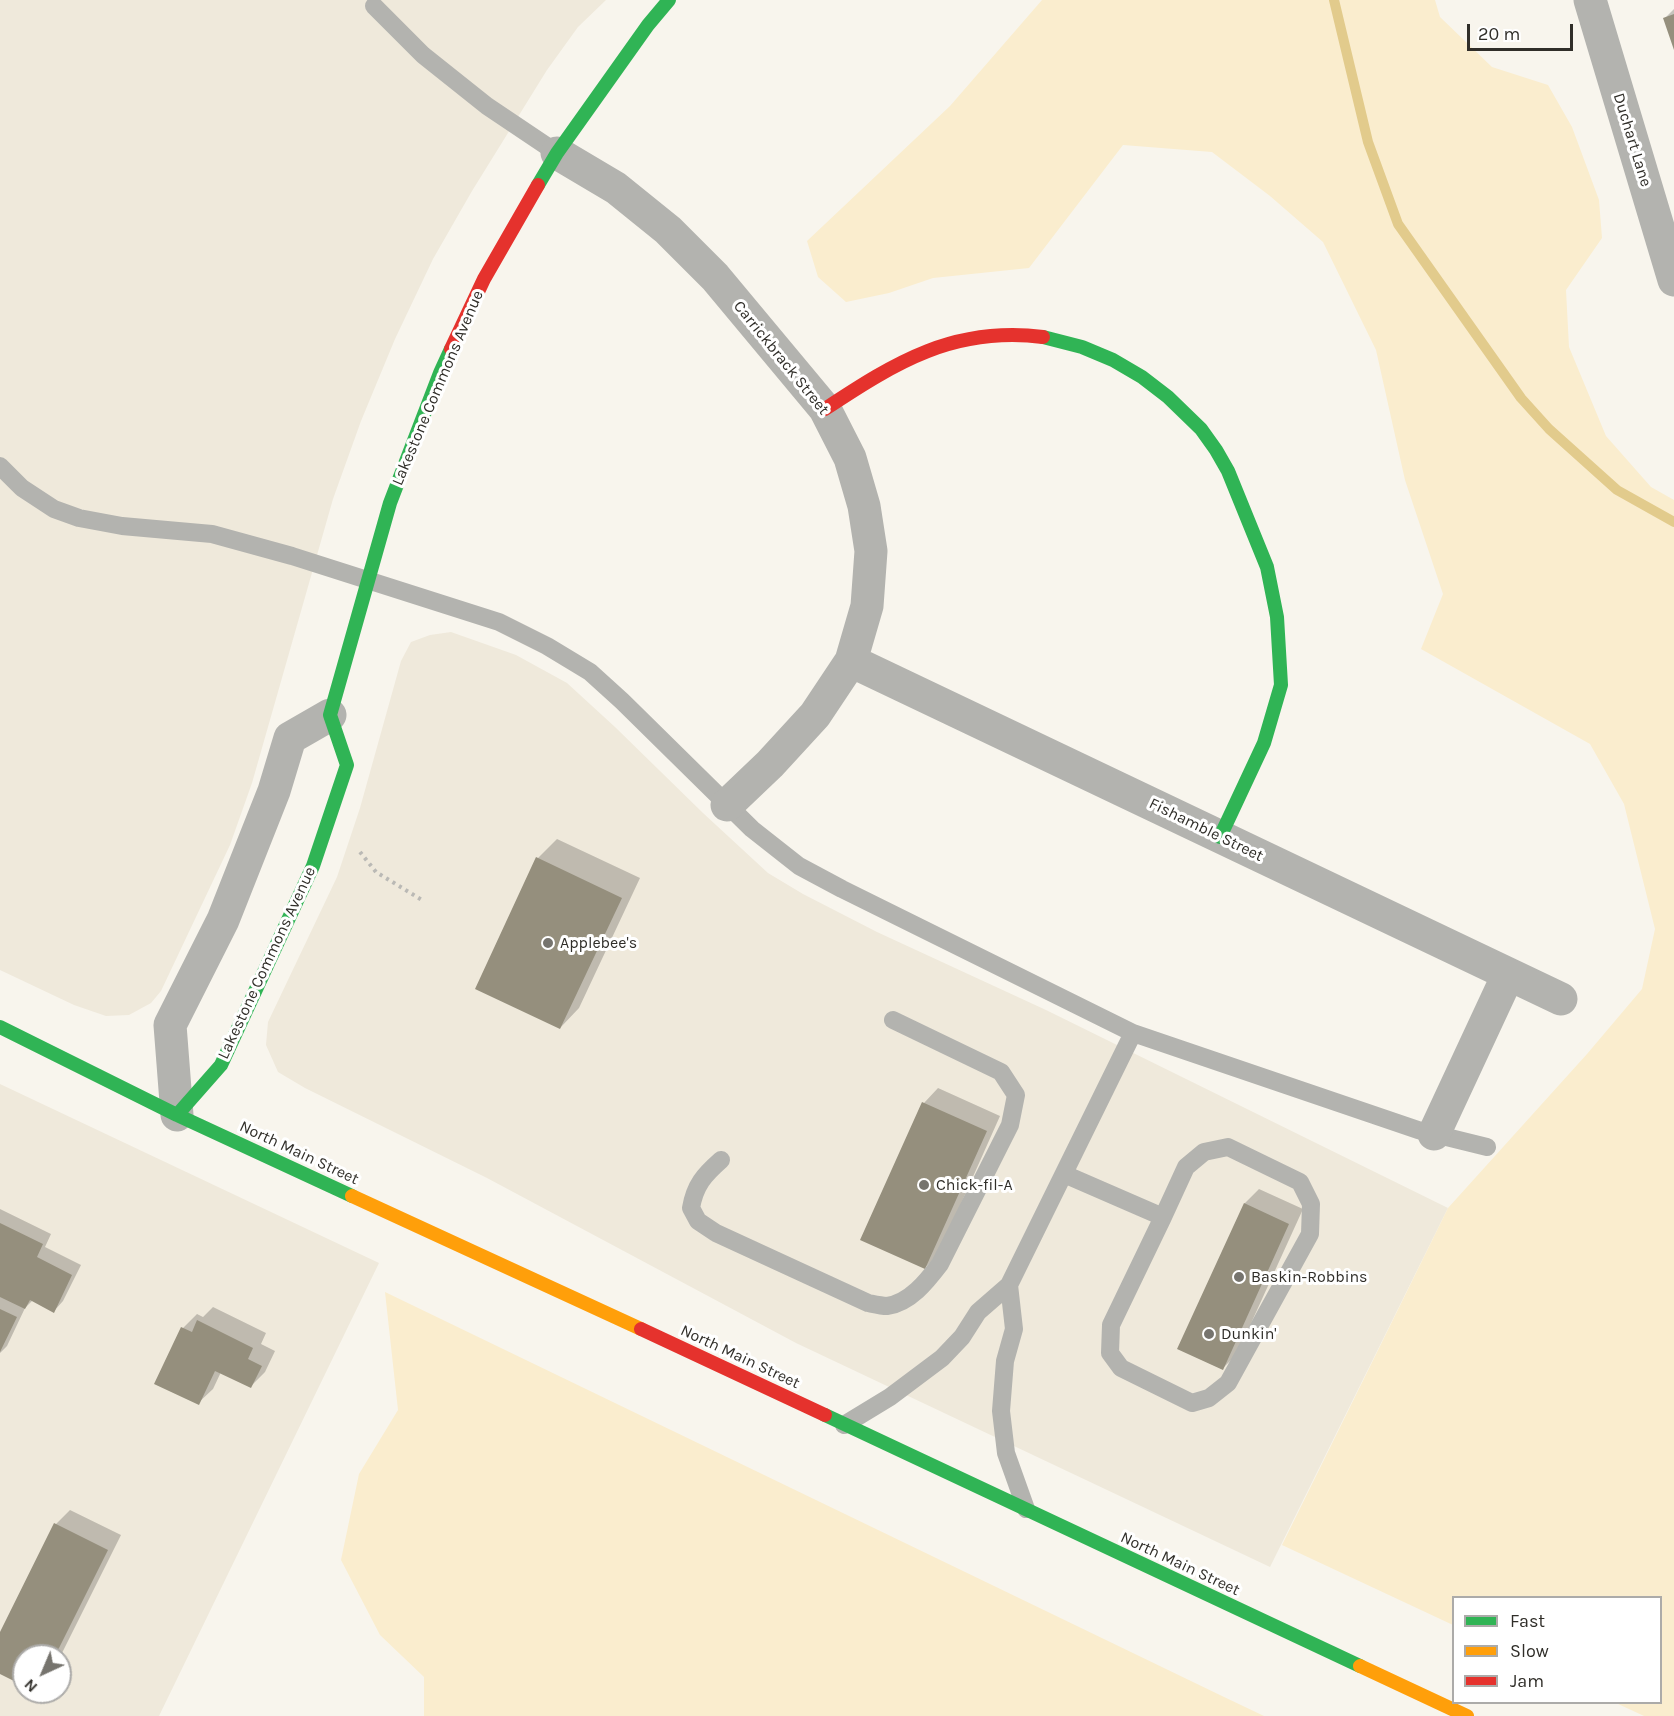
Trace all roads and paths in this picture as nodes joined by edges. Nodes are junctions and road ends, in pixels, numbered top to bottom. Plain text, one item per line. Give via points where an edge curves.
1 (669, 0) edge
2 (1590, 0) edge
3 (374, 6) dead end
4 (557, 153) junction
5 (1674, 280) edge
6 (825, 410) junction
7 (0, 466) edge
8 (368, 580) junction
9 (851, 661) junction
10 (330, 715) junction
11 (726, 806) junction
12 (1220, 837) junction
13 (360, 852) dead end
14 (422, 900) dead end
15 (1508, 975) junction
16 (1561, 999) dead end
17 (892, 1020) dead end
18 (1, 1029) edge
19 (1134, 1033) junction
20 (177, 1115) junction
21 (1434, 1134) junction
22 (1487, 1147) dead end
23 (721, 1160) dead end
24 (1064, 1174) junction
25 (1163, 1217) junction
26 (1009, 1285) junction
27 (844, 1425) junction
28 (1027, 1511) junction
29 (1467, 1716) edge

1 - 4 main road, Lakestone Commons Avenue
2 - 5 street, Duchart Lane
3 - 4 lane via 432,62 487,106
4 - 6 street, Carrickbrack Street via 616,188 668,230 715,277
4 - 8 main road, Lakestone Commons Avenue via 484,279 440,373 390,503
6 - 9 street, Carrickbrack Street via 850,458 864,506 871,551 867,606
6 - 12 main road via 873,377 914,356 956,341 994,335 1067,343 1107,356 1142,375 1185,412 1209,438 1230,474 1271,580 1279,629 1281,684 1266,736
7 - 8 lane via 22,488 54,509 79,518 212,534
8 - 10 main road, Lakestone Commons Avenue
8 - 11 lane via 499,622 590,672
9 - 11 street, Carrickbrack Street via 815,716
9 - 12 street, Fishamble Street
10 - 20 main road, Lakestone Commons Avenue via 347,765 313,866 220,1065
10 - 20 street via 290,738 274,791 223,920 170,1025
11 - 19 lane via 800,866
12 - 15 street, Fishamble Street
13 - 14 path via 376,872
15 - 16 street, Fishamble Street
15 - 21 street
17 - 23 lane via 1001,1072 1016,1095 1010,1125 940,1264 907,1299 886,1306 867,1303 698,1221 691,1208 694,1192 705,1174
18 - 20 main road, North Main Street
19 - 21 lane
19 - 24 lane
20 - 27 main road, North Main Street
21 - 22 lane
24 - 25 lane
24 - 26 lane
25 - 25 lane via 1186,1167 1204,1152 1228,1147 1300,1182 1311,1204 1310,1234 1228,1383 1209,1398 1192,1403 1121,1368 1110,1353 1112,1325
26 - 27 lane via 978,1312 942,1358
26 - 28 lane via 1014,1329 1005,1361 1001,1411 1006,1453
27 - 28 main road, North Main Street
28 - 29 main road, North Main Street

